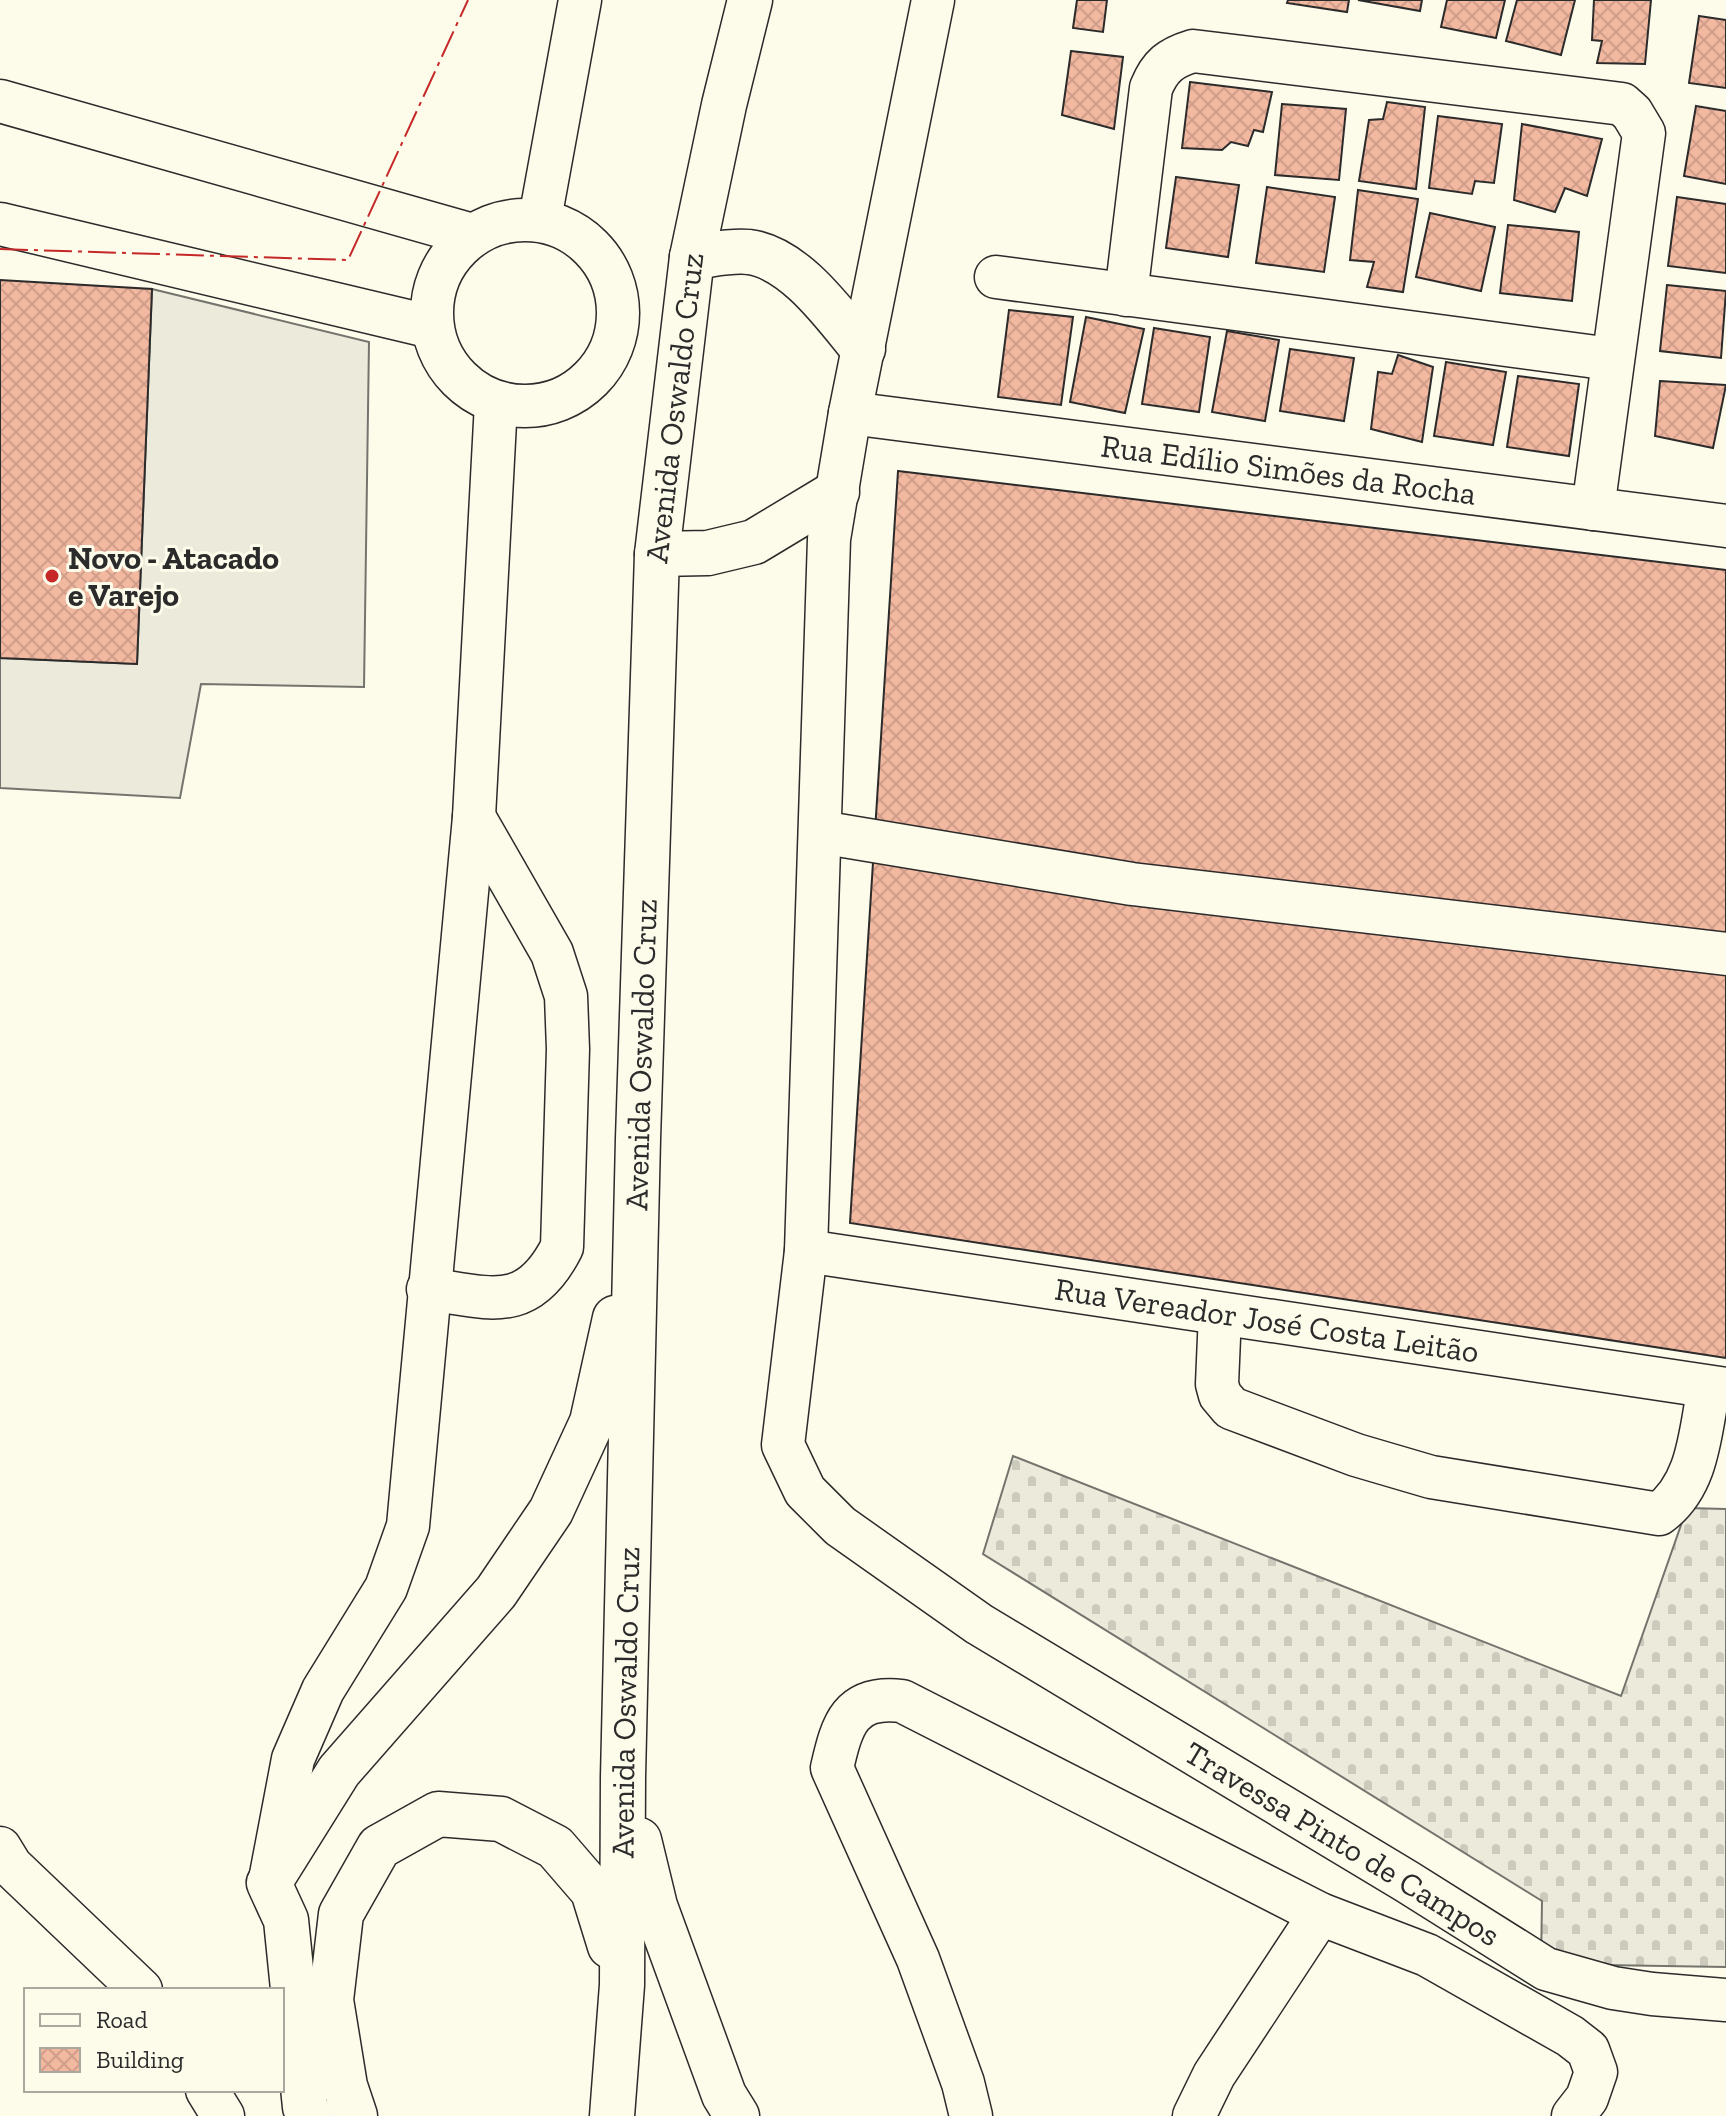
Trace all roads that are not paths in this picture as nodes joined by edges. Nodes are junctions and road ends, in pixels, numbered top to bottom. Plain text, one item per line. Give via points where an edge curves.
1 (580, 0) edge
2 (750, 0) edge
3 (933, 0) edge
4 (0, 101) edge
5 (540, 219) junction
6 (0, 224) edge
7 (472, 235) junction
8 (692, 257) junction
9 (996, 277) dead end
10 (1126, 295) junction
11 (432, 327) junction
12 (863, 349) junction
13 (1611, 359) junction
14 (496, 403) junction
15 (850, 413) junction
16 (837, 492) junction
17 (1593, 509) junction
18 (1726, 526) edge
19 (657, 554) junction
20 (474, 817) junction
21 (820, 832) junction
22 (1726, 954) edge
23 (637, 1218) junction
24 (806, 1251) junction
25 (428, 1289) junction
26 (1220, 1314) junction
27 (1717, 1388) edge
28 (623, 1777) junction
29 (0, 1848) edge
30 (269, 1883) junction
31 (1320, 1914) junction
32 (622, 1985) junction
33 (139, 1988) edge
34 (1726, 2000) edge
35 (208, 2092) edge
36 (1580, 2107) edge
37 (223, 2116) edge
38 (310, 2116) edge
39 (355, 2116) edge
40 (612, 2116) edge
41 (737, 2116) edge
42 (971, 2116) edge
43 (1194, 2116) edge

1 - 5 street
2 - 8 highway, Avenida Oswaldo Cruz
3 - 12 street
4 - 7 street
5 - 7 street via 504,221
5 - 14 street via 572,231 598,253 615,283 619,317 612,350 592,379 564,399 530,407
6 - 11 street
7 - 11 street via 447,260 433,292
8 - 12 highway via 753,252 789,269 819,295
8 - 19 highway, Avenida Oswaldo Cruz
9 - 10 street
10 - 13 street
10 - 13 street via 1151,88 1173,57 1193,51 1622,104 1644,133
11 - 14 street via 443,361 465,387
12 - 15 street
13 - 17 street
14 - 20 street
15 - 16 street
15 - 17 street, Rua Edílio Simões da Rocha
16 - 19 highway via 754,542 708,553
16 - 21 street via 829,539
17 - 18 street, Rua Edílio Simões da Rocha
19 - 23 highway, Avenida Oswaldo Cruz
20 - 25 street
20 - 25 street via 552,953 566,996 562,1247 550,1271 524,1293 494,1299
21 - 22 street via 1132,884
21 - 24 street
23 - 28 highway, Avenida Oswaldo Cruz
23 - 30 highway via 592,1422 551,1511 496,1592 339,1771
24 - 26 street, Rua Vereador José Costa Leitão
24 - 34 street, Travessa Pinto de Campos via 783,1445 805,1491 840,1526 979,1624 1546,1969 1613,1988
25 - 30 street via 408,1526 386,1588 323,1690 293,1759
26 - 27 street, Rua Vereador José Costa Leitão
26 - 27 street via 1217,1384 1231,1408 1431,1477 1659,1514 1680,1496 1691,1477
28 - 32 highway, Avenida Oswaldo Cruz
28 - 41 highway via 655,1906 724,2095
29 - 33 street via 11,1866
30 - 38 highway via 286,1920
31 - 36 street via 1427,1955 1570,2036 1588,2050 1596,2072
31 - 42 street via 902,1701 878,1698 853,1712 832,1768 918,1959
31 - 43 street via 1214,2075
32 - 39 highway via 593,1891 555,1847 501,1819 438,1814 379,1847 341,1914 331,2000
32 - 40 highway, Avenida Oswaldo Cruz
35 - 37 street

